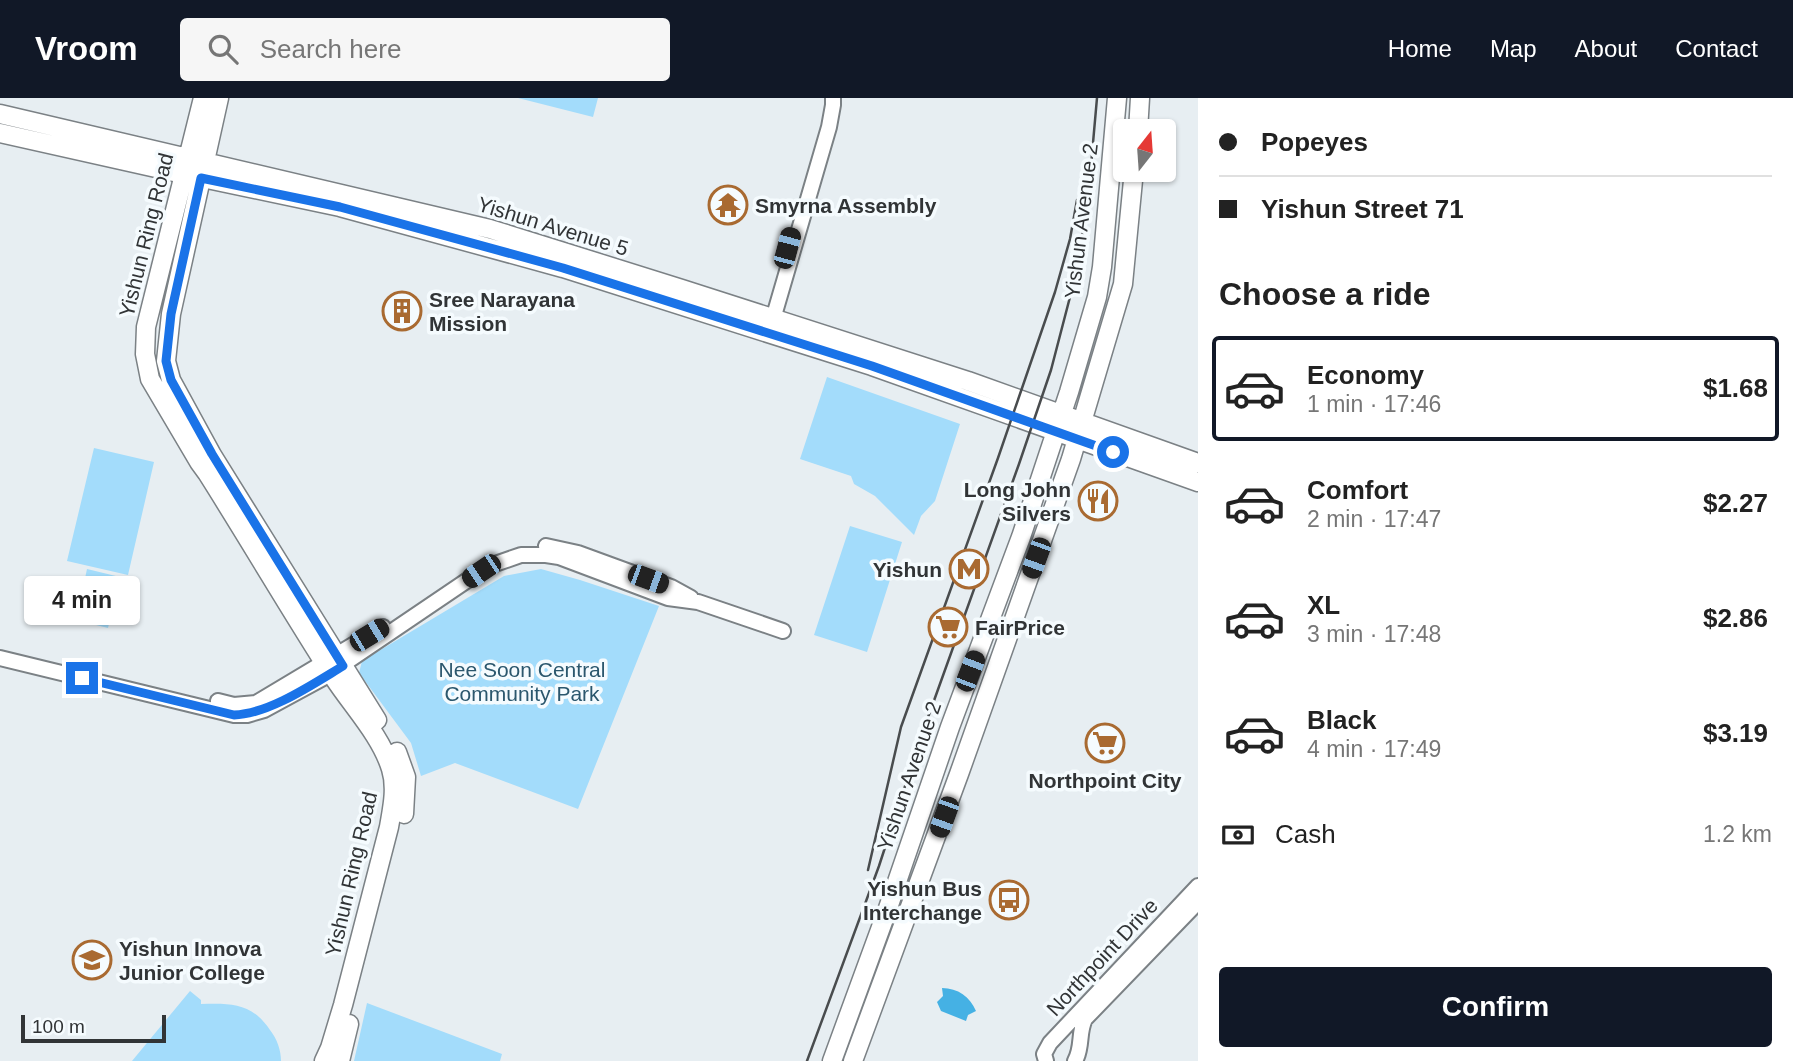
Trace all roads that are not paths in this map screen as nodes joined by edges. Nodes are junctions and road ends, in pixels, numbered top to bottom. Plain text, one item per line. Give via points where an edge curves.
1 (204, 98) edge
2 (219, 98) edge
3 (826, 98) edge
4 (833, 98) edge
5 (1117, 98) edge
6 (1140, 98) edge
7 (0, 114) edge
8 (1139, 119) edge
9 (0, 133) edge
10 (195, 168) junction
11 (1133, 182) edge
12 (1128, 237) junction
13 (1102, 267) junction
14 (767, 325) junction
15 (1062, 414) junction
16 (1083, 421) junction
17 (1056, 432) junction
18 (1077, 439) junction
19 (1198, 463) edge
20 (1198, 482) edge
21 (783, 631) dead end
22 (0, 651) edge
23 (0, 658) edge
24 (334, 664) junction
25 (1198, 886) edge
26 (1198, 902) edge
27 (324, 1061) edge
28 (340, 1061) edge
29 (832, 1061) edge
30 (853, 1061) edge
31 (1046, 1061) edge
32 (1075, 1061) edge

1 - 10 main road, Yishun Ring Road
2 - 10 main road, Yishun Ring Road
3 - 14 street
4 - 14 street via 829,127
5 - 13 main road, Yishun Avenue 2
6 - 8 main road
7 - 10 main road, Yishun Avenue 5
9 - 10 main road, Yishun Avenue 5
10 - 14 main road, Yishun Avenue 5 via 490,229
10 - 24 main road, Yishun Ring Road via 146,327 149,379
11 - 12 main road
12 - 13 main road via 1110,246
12 - 16 main road via 1123,284
13 - 15 main road, Yishun Avenue 2
14 - 15 main road, Yishun Avenue 5 via 968,381
14 - 17 main road, Yishun Avenue 5
15 - 16 main road, Yishun Avenue 5
15 - 17 main road, Yishun Avenue 2
16 - 18 main road
16 - 19 main road, Yishun Avenue 5
17 - 18 main road, Yishun Avenue 5
17 - 29 main road, Yishun Avenue 2
18 - 20 main road, Yishun Avenue 5
18 - 30 main road
21 - 24 street via 578,553 522,548 472,570
22 - 24 street via 234,705 256,703
23 - 24 street via 234,715 264,710
24 - 27 main road, Yishun Ring Road via 384,752 394,792 389,827
24 - 28 main road, Yishun Ring Road via 395,747 407,788
25 - 31 street, Northpoint Drive via 1050,1043
26 - 32 street, Northpoint Drive via 1085,1019

